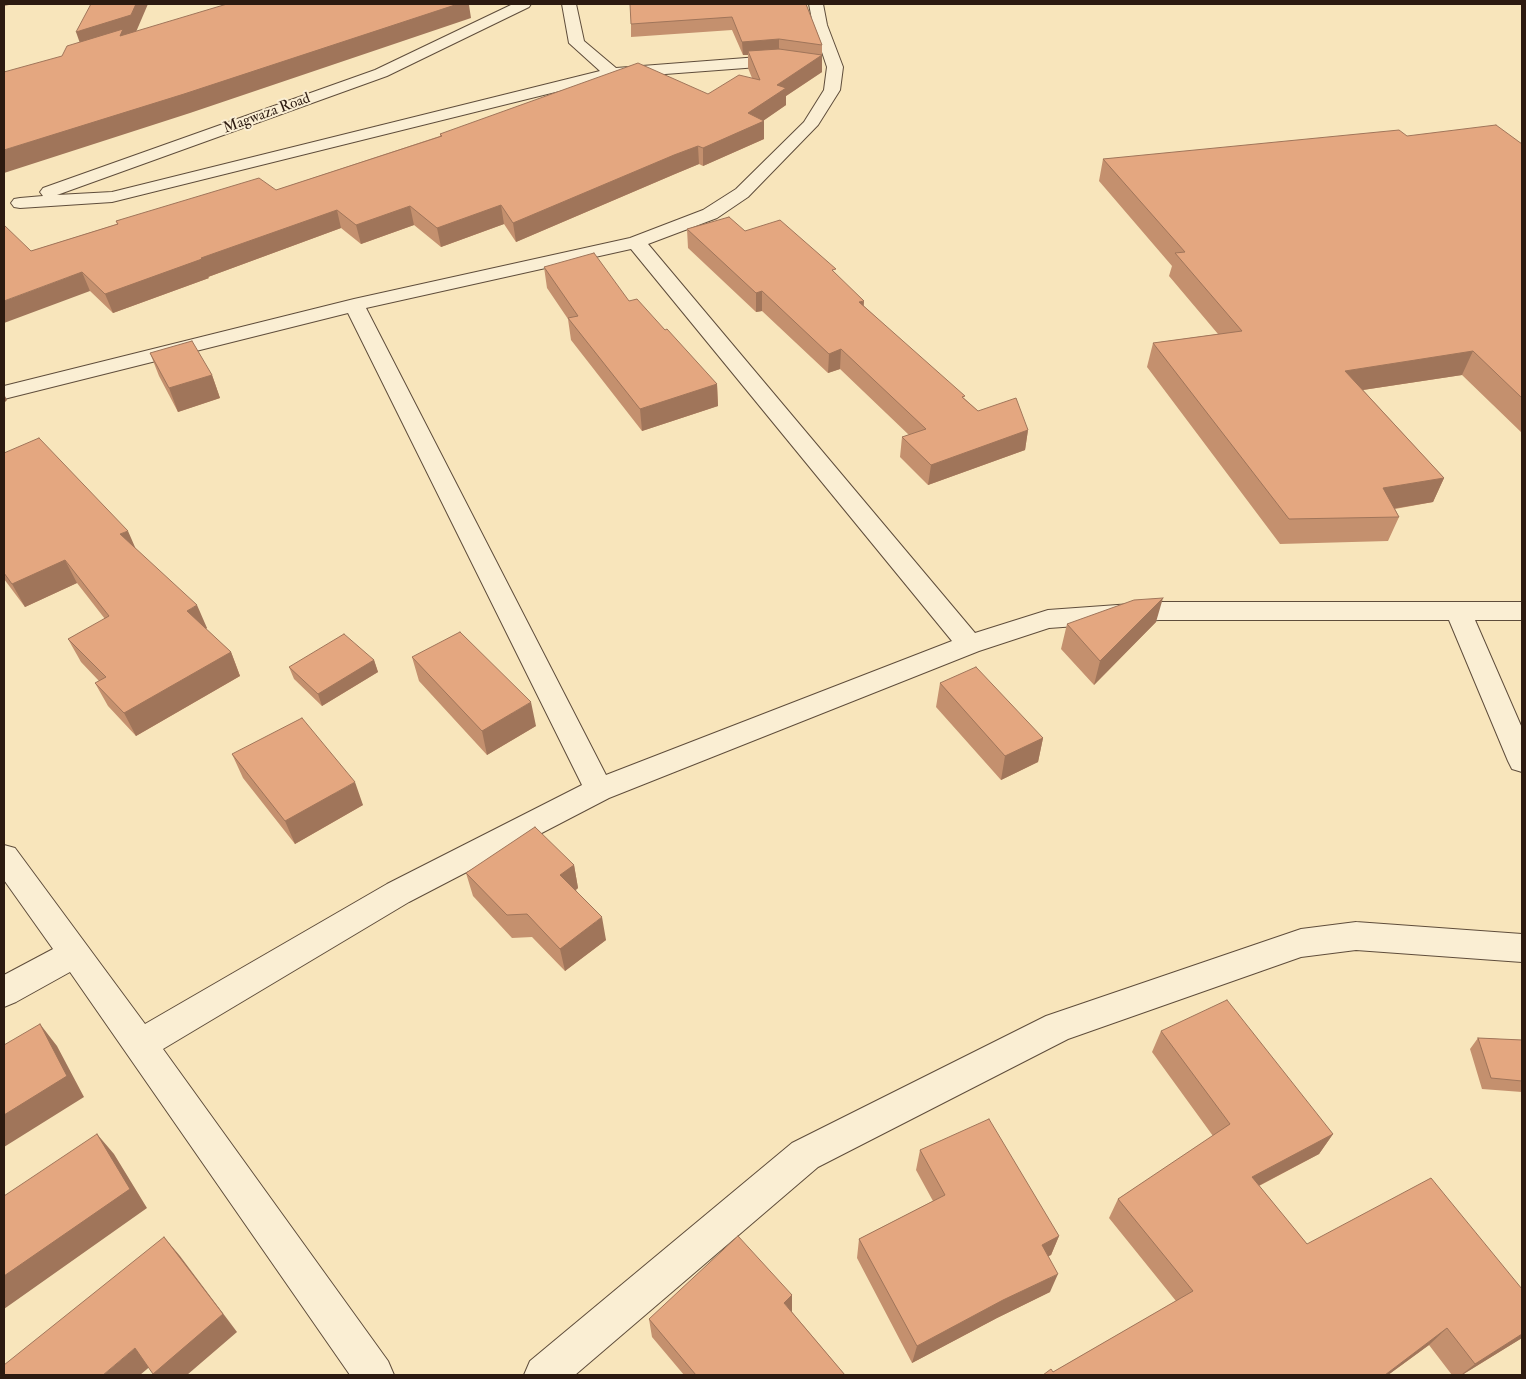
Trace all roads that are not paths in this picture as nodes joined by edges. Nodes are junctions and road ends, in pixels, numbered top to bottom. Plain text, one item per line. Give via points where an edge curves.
1 (524, 4) edge
2 (569, 4) edge
3 (816, 4) edge
4 (798, 62) edge
5 (612, 73) junction
6 (20, 202) junction
7 (4, 208) edge
8 (636, 242) junction
9 (354, 305) junction
10 (4, 392) edge
11 (1522, 611) edge
12 (1459, 612) junction
13 (970, 644) junction
14 (1522, 761) edge
15 (599, 790) junction
16 (4, 857) edge
17 (1522, 948) edge
18 (75, 953) junction
19 (4, 992) edge
20 (139, 1045) junction
21 (374, 1375) edge
22 (544, 1375) edge

1 - 6 street, Magwaza Road via 381,73
2 - 5 street via 577,43
3 - 8 street via 832,90 810,125 742,193 710,214
4 - 5 street via 779,59
5 - 6 street via 112,197
6 - 7 street, Magwaza Road
8 - 9 street
8 - 13 street
9 - 10 street
9 - 15 street
11 - 12 street
12 - 13 street via 1159,611 1048,619
12 - 14 street
13 - 15 street
15 - 20 street via 398,893
16 - 18 street
17 - 22 street via 1356,936 1301,943 1058,1028 805,1155
18 - 19 street
18 - 20 street
20 - 21 street

